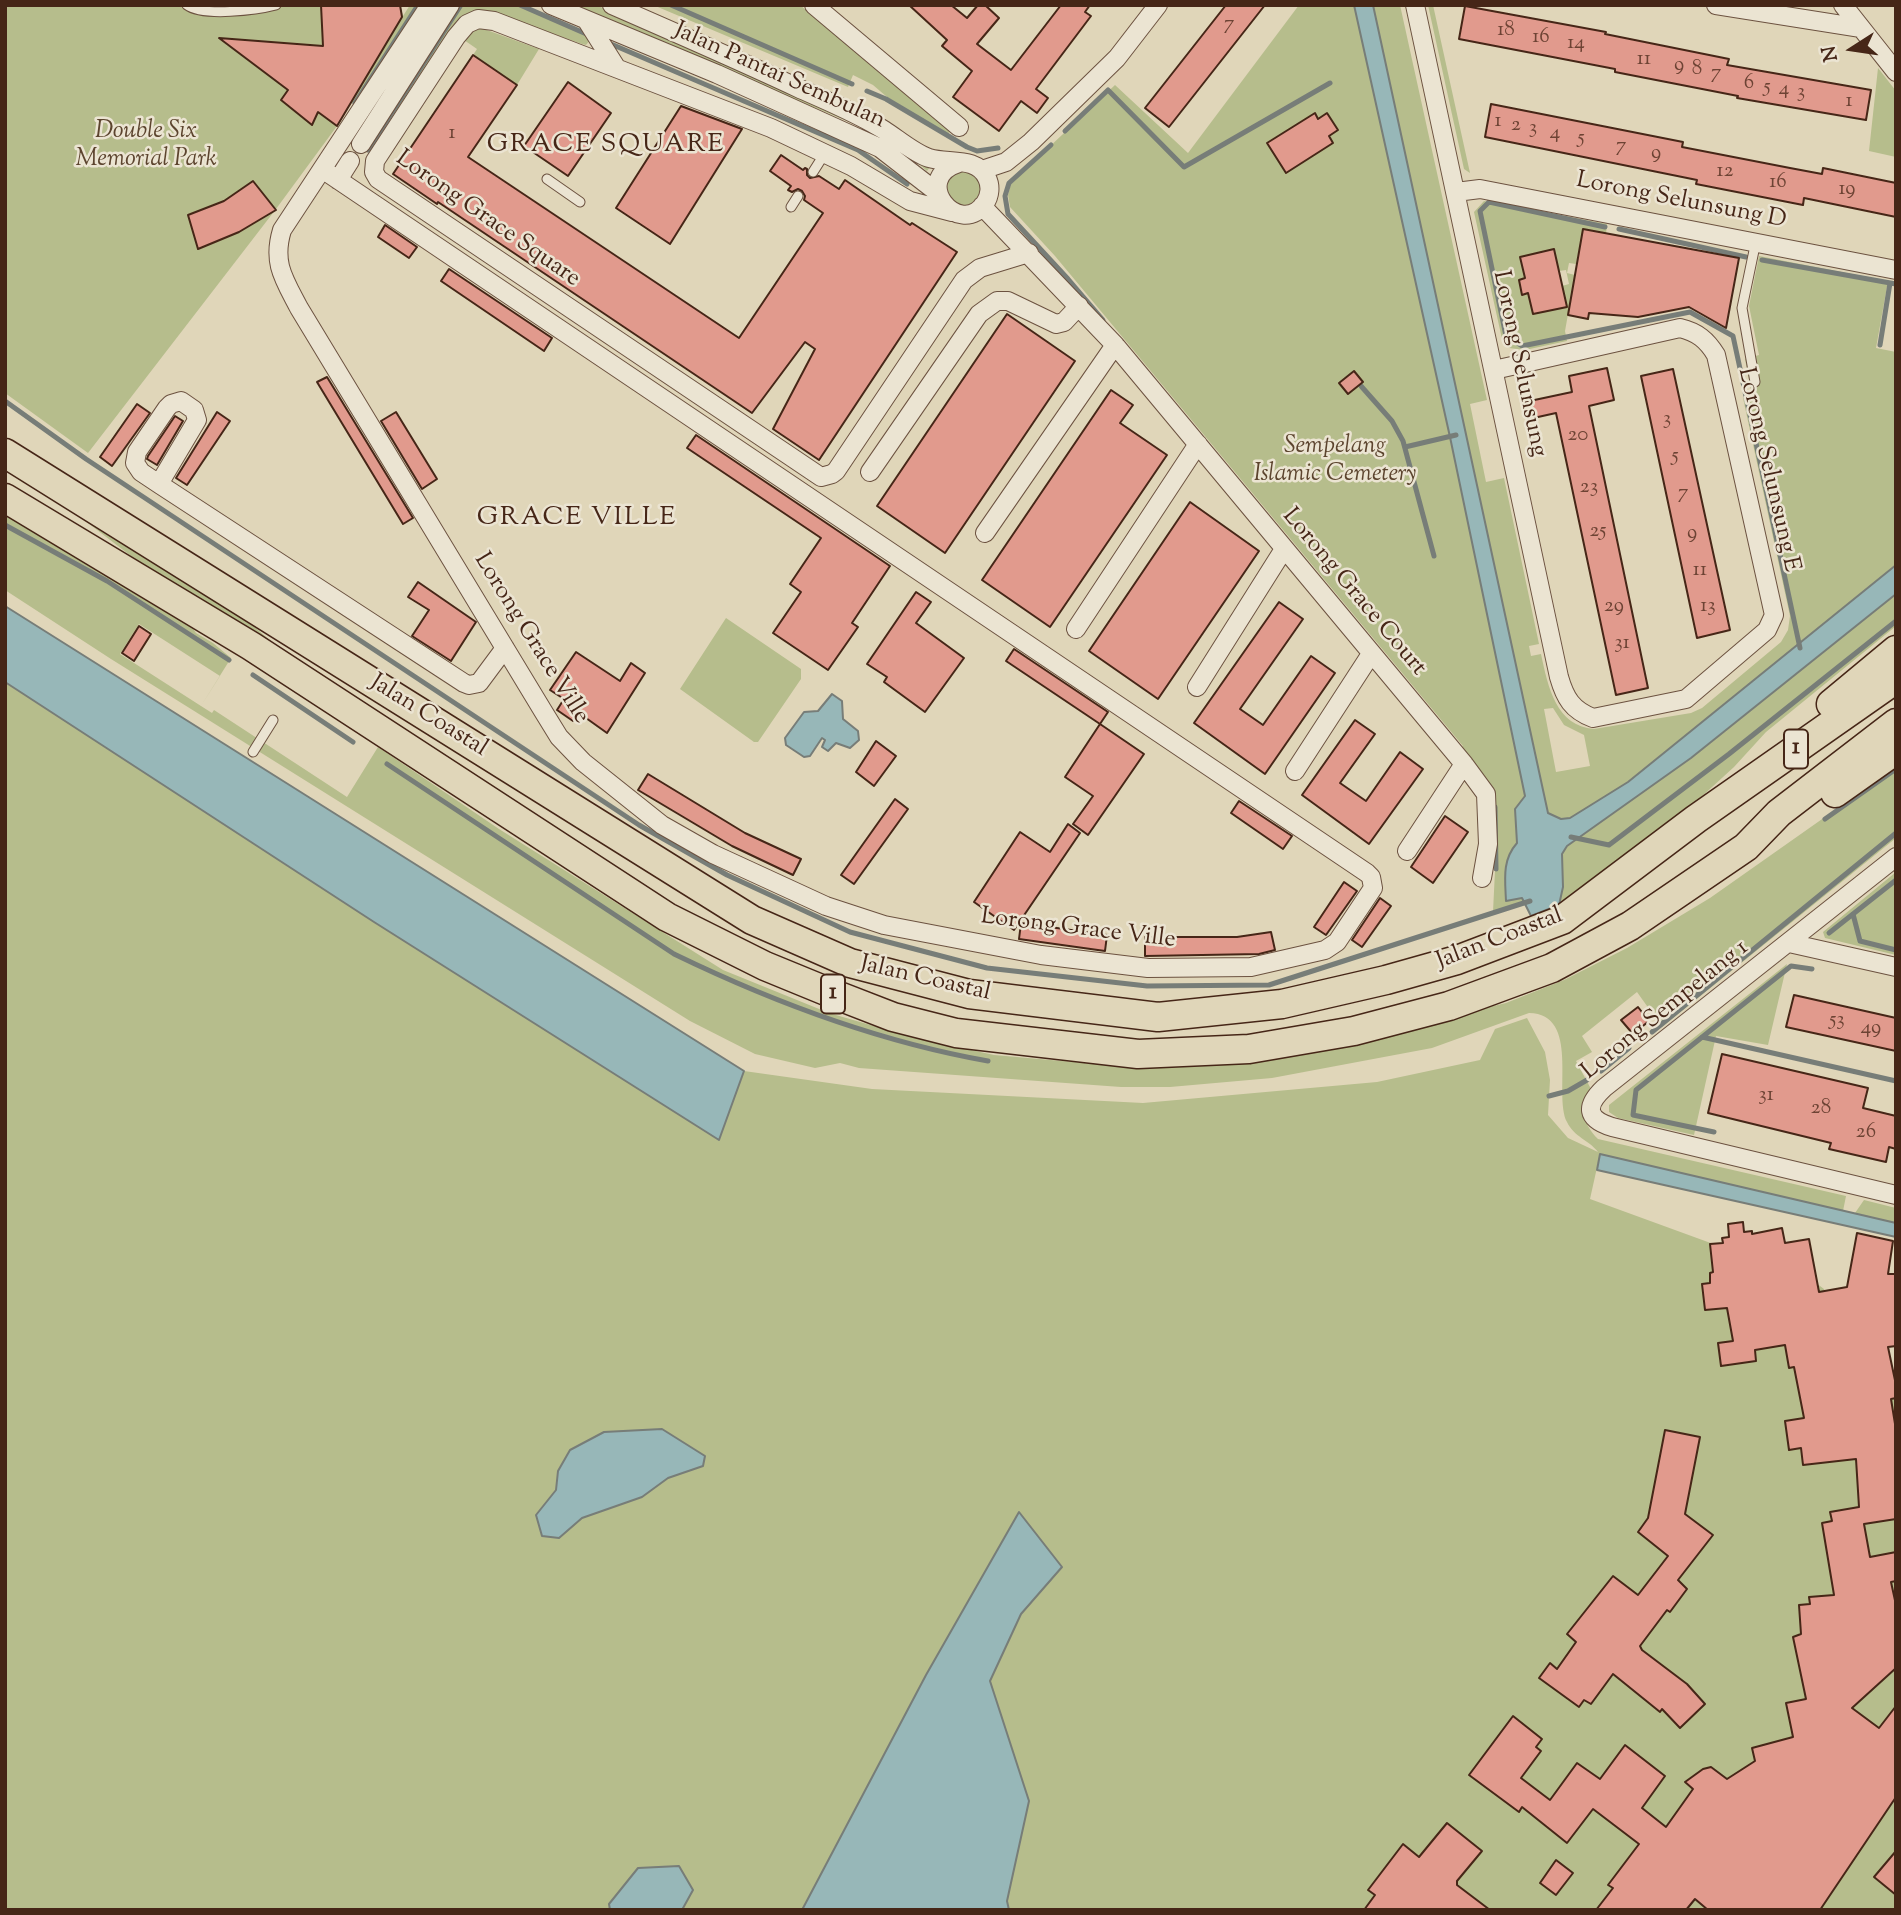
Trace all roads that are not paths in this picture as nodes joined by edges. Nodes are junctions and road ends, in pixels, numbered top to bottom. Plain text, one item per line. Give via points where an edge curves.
1 (187, 5) edge
2 (276, 5) edge
3 (430, 5) edge
4 (450, 5) edge
5 (551, 5) edge
6 (612, 5) edge
7 (814, 5) edge
8 (1158, 5) edge
9 (1415, 5) edge
10 (1716, 5) edge
11 (1843, 5) edge
12 (587, 21) junction
13 (1861, 28) junction
14 (617, 67) junction
15 (1896, 72) edge
16 (367, 117) junction
17 (959, 127) dead end
18 (361, 144) dead end
19 (825, 153) junction
20 (350, 161) dead end
21 (959, 163) junction
22 (322, 169) junction
23 (982, 170) junction
24 (813, 173) dead end
25 (547, 179) dead end
26 (338, 180) junction
27 (1456, 192) junction
28 (938, 193) junction
29 (798, 196) dead end
30 (580, 202) dead end
31 (982, 206) junction
32 (791, 207) dead end
33 (952, 212) junction
34 (1756, 241) junction
35 (1029, 253) junction
36 (1896, 270) edge
37 (1079, 306) junction
38 (1115, 345) junction
39 (1494, 370) junction
40 (1755, 382) dead end
41 (1198, 444) junction
42 (5, 453) edge
43 (870, 472) dead end
44 (159, 484) dead end
45 (5, 498) edge
46 (985, 533) dead end
47 (1284, 549) junction
48 (1076, 629) dead end
49 (505, 648) junction
50 (1896, 650) edge
51 (1371, 654) junction
52 (1896, 679) edge
53 (1196, 687) dead end
54 (1593, 718) joint
55 (273, 720) dead end
56 (1896, 723) edge
57 (1896, 750) edge
58 (253, 752) dead end
59 (1464, 764) junction
60 (1295, 771) dead end
61 (1696, 819) junction
62 (1746, 847) junction
63 (1407, 851) dead end
64 (1896, 856) edge
65 (1482, 878) dead end
66 (1789, 943) junction
67 (1896, 967) edge
68 (1896, 1195) edge

1 - 2 lane via 211,11
3 - 16 street
4 - 16 street
5 - 12 street, Jalan Pantai Sembulan
6 - 21 street, Jalan Pantai Sembulan via 872,122 928,158
7 - 17 street
8 - 23 street via 1117,58 1031,142 1006,162
9 - 27 street, Lorong Selunsung
10 - 13 street
11 - 13 street
12 - 14 street
12 - 28 street, Jalan Pantai Sembulan via 880,148
13 - 15 street
14 - 19 street, Lorong Grace Square
14 - 35 street, Lorong Grace Square via 478,19 456,37 375,161 374,172 817,474 827,476 836,471 964,281 980,268
16 - 18 street
16 - 22 street
19 - 24 lane
19 - 33 street, Lorong Grace Square via 910,201
20 - 26 street
21 - 23 street
21 - 28 street via 945,170
22 - 26 street, Lorong Grace Ville
22 - 49 street, Lorong Grace Ville via 282,230 277,247 280,273
23 - 31 street via 989,192
25 - 30 lane
26 - 49 street, Lorong Grace Ville via 1367,873 1373,888 1337,942 1325,950 1251,967 1147,968 1055,957 884,925 826,906 662,825 559,737
27 - 34 street, Lorong Selunsung D via 1480,189
27 - 39 street, Lorong Selunsung
28 - 33 street
29 - 32 lane
31 - 33 street via 968,214
31 - 35 street, Lorong Grace Court
34 - 36 street, Lorong Selunsung D
34 - 40 lane via 1742,308
35 - 37 street, Lorong Grace Court
37 - 38 street, Lorong Grace Court
37 - 43 street via 1056,324 1008,301 997,301 979,314
38 - 41 street, Lorong Grace Court
38 - 46 street
39 - 54 street, Lorong Selunsung via 1559,677 1565,697 1578,712
39 - 54 street, Lorong Selunsung E via 1680,328 1701,337 1716,355 1774,615 1767,630 1686,699
41 - 47 street, Lorong Grace Court
41 - 48 street
42 - 61 highway, Jalan Coastal / 1 via 752,920 850,963 969,994 1158,1017 1282,1004 1386,980 1457,960 1562,920
44 - 49 street via 464,683 479,683
45 - 62 highway, Jalan Coastal / 1 via 251,646 667,917 825,991 893,1017 956,1033 1138,1054 1249,1049 1354,1031 1449,1006 1552,968 1630,926
47 - 51 street, Lorong Grace Court
47 - 53 street
50 - 61 highway via 1725,788
51 - 59 street, Lorong Grace Court
51 - 60 street
52 - 61 highway, Jalan Coastal / 1
55 - 58 lane
56 - 62 highway, Jalan Coastal / 1 via 1779,813
57 - 62 highway via 1788,827
59 - 63 street
59 - 65 street, Lorong Grace Court via 1486,794 1488,844
64 - 66 street, Lorong Sempelang 1
66 - 67 street
66 - 68 street, Lorong Sempelang 1 via 1604,1088 1593,1098 1592,1114 1598,1123 1612,1127

